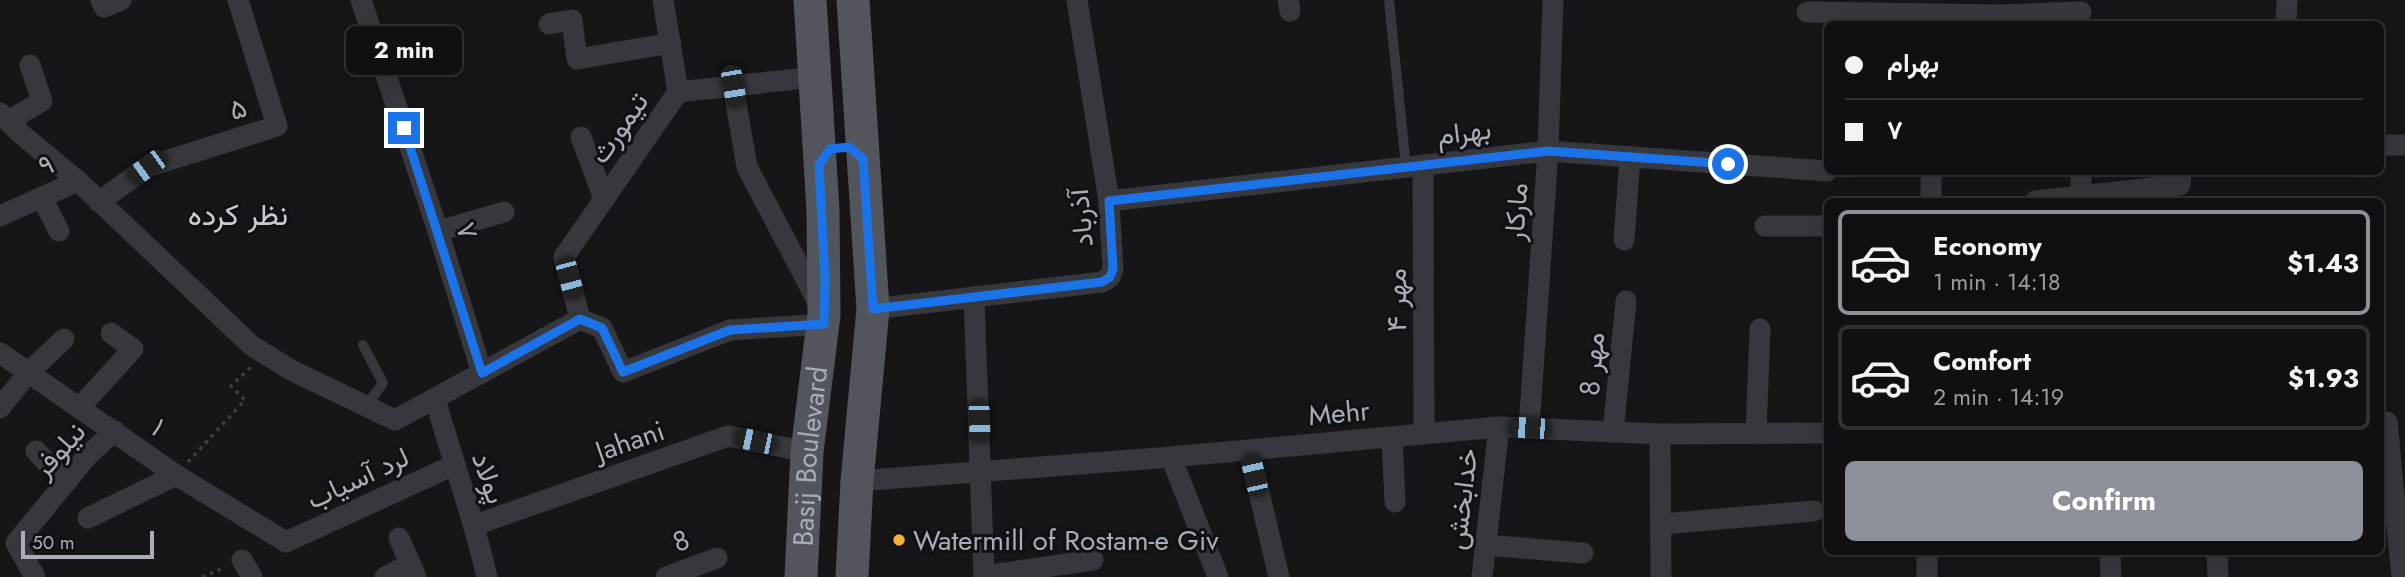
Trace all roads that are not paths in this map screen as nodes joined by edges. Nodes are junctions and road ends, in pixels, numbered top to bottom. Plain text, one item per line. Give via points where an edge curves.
1 (101, 0) edge
2 (121, 0) edge
3 (237, 0) edge
4 (361, 0) edge
5 (663, 0) edge
6 (810, 0) edge
7 (853, 0) edge
8 (1077, 0) edge
9 (1388, 0) edge
10 (1553, 0) edge
11 (2287, 0) edge
12 (1807, 12) dead end
13 (2081, 12) edge
14 (1907, 19) edge
15 (2286, 21) edge
16 (549, 24) dead end
17 (671, 43) junction
18 (30, 65) dead end
19 (815, 85) junction
20 (733, 86) junction
21 (678, 92) junction
22 (859, 96) junction
23 (4, 117) edge
24 (581, 137) dead end
25 (2384, 145) edge
26 (2405, 145) edge
27 (1548, 151) junction
28 (1630, 157) junction
29 (863, 159) junction
30 (819, 165) junction
31 (1414, 166) junction
32 (1824, 171) edge
33 (1931, 175) edge
34 (2081, 175) edge
35 (2181, 175) edge
36 (78, 181) junction
37 (42, 198) junction
38 (1931, 198) edge
39 (2080, 198) edge
40 (604, 200) junction
41 (1109, 201) junction
42 (99, 202) junction
43 (504, 212) dead end
44 (0, 216) edge
45 (1765, 226) dead end
46 (1824, 226) edge
47 (58, 231) dead end
48 (438, 231) junction
49 (1624, 240) dead end
50 (974, 297) junction
51 (1626, 302) dead end
52 (873, 309) junction
53 (580, 319) junction
54 (824, 319) junction
55 (1760, 329) dead end
56 (111, 333) dead end
57 (64, 339) dead end
58 (363, 345) dead end
59 (0, 354) edge
60 (28, 373) junction
61 (482, 373) junction
62 (435, 399) junction
63 (366, 406) junction
64 (80, 407) junction
65 (0, 408) edge
66 (2391, 421) edge
67 (1499, 427) junction
68 (1529, 428) junction
69 (115, 431) junction
70 (1613, 432) junction
71 (1424, 433) junction
72 (1824, 433) edge
73 (1660, 434) junction
74 (1756, 434) junction
75 (1392, 437) junction
76 (1249, 450) junction
77 (36, 451) dead end
78 (807, 452) junction
79 (1171, 457) junction
80 (454, 465) junction
81 (980, 470) junction
82 (176, 475) junction
83 (857, 481) junction
84 (66, 482) junction
85 (1395, 502) dead end
86 (1814, 511) dead end
87 (88, 518) dead end
88 (1661, 524) junction
89 (475, 525) junction
90 (399, 538) dead end
91 (286, 542) joint
92 (1485, 545) junction
93 (1583, 553) dead end
94 (1927, 555) edge
95 (2110, 555) edge
96 (2217, 555) edge
97 (717, 558) dead end
98 (1093, 560) dead end
99 (413, 571) edge
100 (984, 576) edge
101 (35, 577) edge
102 (385, 577) edge
103 (487, 577) edge
104 (666, 577) edge
105 (801, 577) edge
106 (852, 577) edge
107 (1218, 577) edge
108 (1279, 577) edge
109 (1482, 577) edge
110 (1661, 577) edge
111 (1927, 577) edge
112 (2111, 577) edge
113 (2218, 577) edge
114 (2402, 577) edge

1 - 2 street via 104,7
3 - 42 street, ۵ via 277,126 147,167
4 - 48 street, ۷
5 - 17 street
6 - 19 main road, Basij Boulevard
7 - 22 main road, Basij Boulevard
8 - 41 street, آذرباد
9 - 31 lane
10 - 27 street, مارکار
11 - 15 street
12 - 14 street
13 - 14 street
16 - 17 street via 572,20 577,59
17 - 21 street
18 - 23 street via 42,101
19 - 20 street, تیمورث
19 - 22 main road via 826,111 846,113
19 - 30 main road, Basij Boulevard
20 - 21 street, تیمورث
20 - 54 street via 747,167
21 - 40 street, تیمورث
22 - 29 main road, Basij Boulevard
23 - 36 street
24 - 40 street
25 - 26 street
27 - 28 street, بهرام
27 - 31 street, بهرام
27 - 68 street, مارکار
28 - 32 street, بهرام
28 - 49 street
29 - 30 main road via 849,147 830,149
29 - 52 main road, Basij Boulevard
30 - 54 main road, Basij Boulevard
31 - 41 street, بهرام
31 - 71 street, مهر ۴
33 - 38 street
34 - 39 street
35 - 39 street via 2180,185
36 - 37 street, ۹
36 - 42 street
37 - 44 street, ۹
37 - 47 street
40 - 53 street, تیمورث via 564,257
41 - 50 street, آذرباد via 1110,277 1102,282
42 - 63 street via 252,346
43 - 48 street
45 - 46 street
48 - 61 street, ۷
50 - 52 street, آذرباد
50 - 81 street
51 - 70 street, مهر 8
52 - 83 main road, Basij Boulevard
53 - 54 street via 602,328 623,372 730,330
53 - 61 street
54 - 78 main road, Basij Boulevard
55 - 74 street
56 - 64 street via 133,349
57 - 60 street
58 - 63 lane via 383,383
59 - 60 street, ۱
60 - 64 street, ۱
60 - 65 street
61 - 62 street
62 - 63 street via 396,420
62 - 80 street, پولاد
64 - 69 street, ۱
66 - 114 street
67 - 68 street, Mehr
67 - 71 street, Mehr
67 - 92 street, خدابخش
68 - 70 street, Mehr
69 - 82 street, ۱
69 - 84 street, نیلوفر
70 - 73 street, Mehr
71 - 75 street, Mehr
72 - 74 street, Mehr
73 - 74 street, Mehr
73 - 88 street
75 - 76 street, Mehr
75 - 85 street
76 - 79 street, Mehr
76 - 108 street
77 - 84 street
78 - 89 street, Jahani via 729,436
78 - 105 main road, Basij Boulevard
79 - 81 street, Mehr
79 - 107 street
80 - 89 street, پولاد
80 - 91 street, لرد آسیاب
81 - 83 street, Mehr
81 - 100 street
82 - 87 street
82 - 91 street, ۱
83 - 106 main road, Basij Boulevard
84 - 101 street, نیلوفر via 16,543
86 - 88 street
88 - 110 street
89 - 103 street, پولاد
90 - 99 street
92 - 93 street
92 - 109 street, خدابخش
94 - 111 street
95 - 112 street
96 - 113 street
97 - 104 street, 8
98 - 100 street
99 - 102 street

